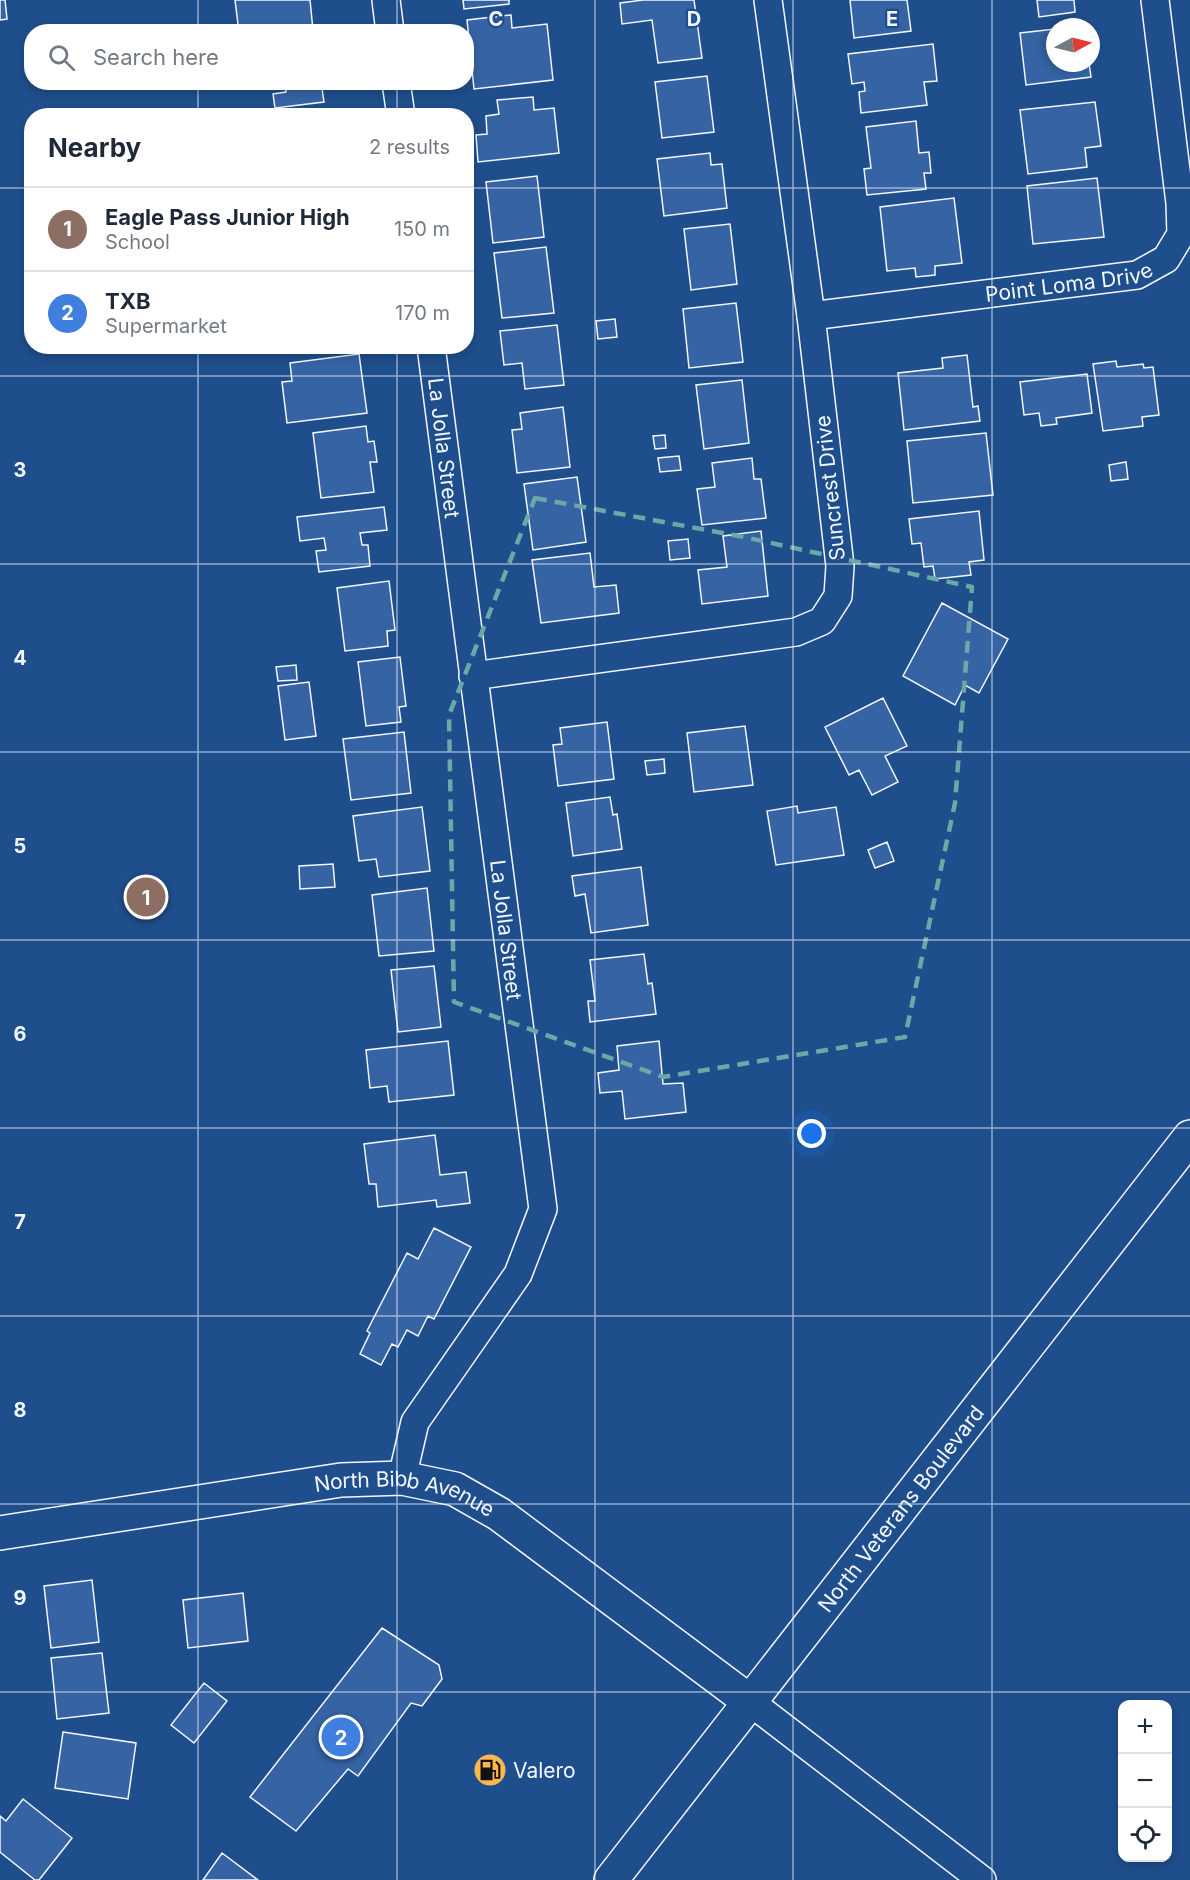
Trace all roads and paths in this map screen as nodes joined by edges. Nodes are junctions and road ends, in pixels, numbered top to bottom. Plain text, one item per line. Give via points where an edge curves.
1 (386, 0) edge
2 (768, 0) edge
3 (1155, 0) edge
4 (389, 24) edge
5 (397, 90) edge
6 (400, 108) edge
7 (811, 316) junction
8 (432, 354) edge
9 (473, 676) junction
10 (1190, 1137) edge
11 (402, 1478) junction
12 (0, 1533) edge
13 (749, 1701) junction
14 (611, 1880) edge
15 (982, 1880) edge

1 - 4 street
2 - 7 street, Suncrest Drive
3 - 7 street, Point Loma Drive via 1180,203 1181,234 1166,260 1137,275
5 - 6 street
7 - 9 street, Suncrest Drive via 840,566 838,596 822,621 796,632
8 - 9 street, La Jolla Street
9 - 11 street, La Jolla Street via 543,1209 518,1274 415,1422
10 - 13 main road, North Veterans Boulevard
11 - 12 main road, North Bibb Avenue via 341,1479
11 - 13 main road, North Bibb Avenue via 455,1489 499,1514
13 - 14 main road, North Veterans Boulevard
13 - 15 street

